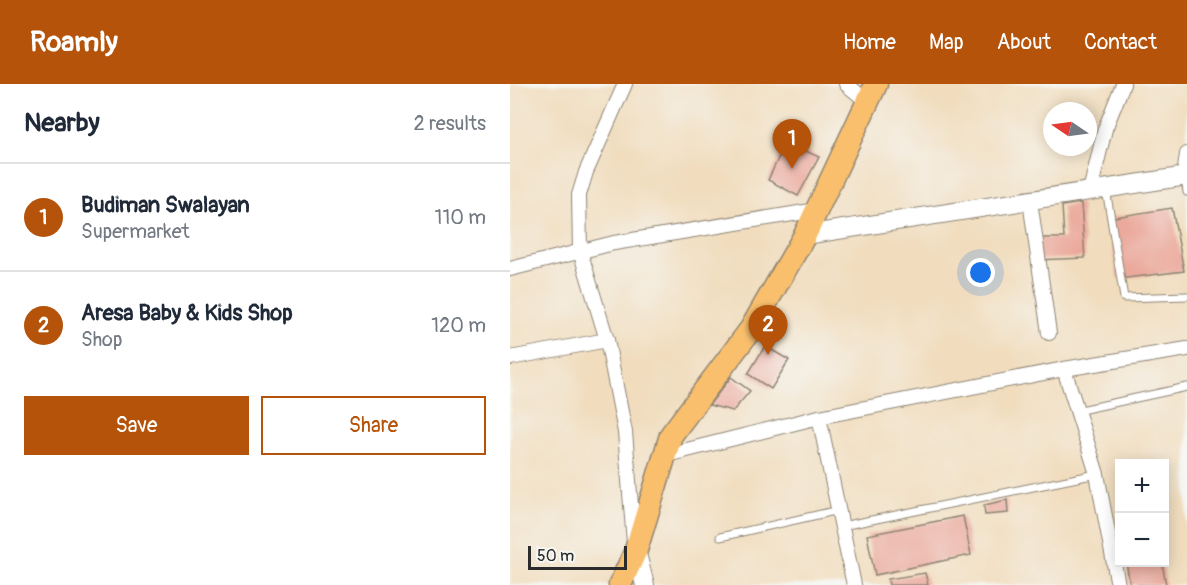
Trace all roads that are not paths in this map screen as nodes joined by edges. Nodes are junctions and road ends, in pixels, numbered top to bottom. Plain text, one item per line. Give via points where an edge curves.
1 (625, 84) edge
2 (846, 84) edge
3 (1123, 84) edge
4 (872, 93) edge
5 (1187, 154) edge
6 (1186, 181) edge
7 (1098, 190) junction
8 (1030, 201) junction
9 (817, 210) junction
10 (805, 235) junction
11 (580, 251) junction
12 (510, 268) edge
13 (1187, 296) edge
14 (1049, 333) dead end
15 (607, 340) junction
16 (1187, 349) edge
17 (510, 358) edge
18 (1064, 369) junction
19 (1187, 387) edge
20 (1076, 411) junction
21 (819, 417) junction
22 (663, 456) junction
23 (1097, 474) junction
24 (839, 510) junction
25 (842, 526) junction
26 (720, 537) dead end
27 (636, 550) junction
28 (620, 585) edge
29 (645, 585) edge
30 (854, 585) edge
31 (1118, 585) edge

1 - 11 street via 582,183
2 - 4 street
3 - 7 street via 1105,129
4 - 9 highway
5 - 6 street
6 - 7 street
7 - 8 street
7 - 13 lane via 1124,298
8 - 10 street
8 - 14 street
9 - 10 highway
9 - 11 street
10 - 22 highway via 751,329 682,417
11 - 12 street
11 - 15 street
15 - 17 street
15 - 27 street via 626,432
16 - 18 street
18 - 20 street
18 - 21 street
19 - 20 lane
20 - 23 street
21 - 22 street
21 - 24 street
22 - 27 highway
23 - 25 lane
23 - 31 street
24 - 25 street
24 - 26 lane
25 - 30 street
27 - 28 highway
27 - 29 street

